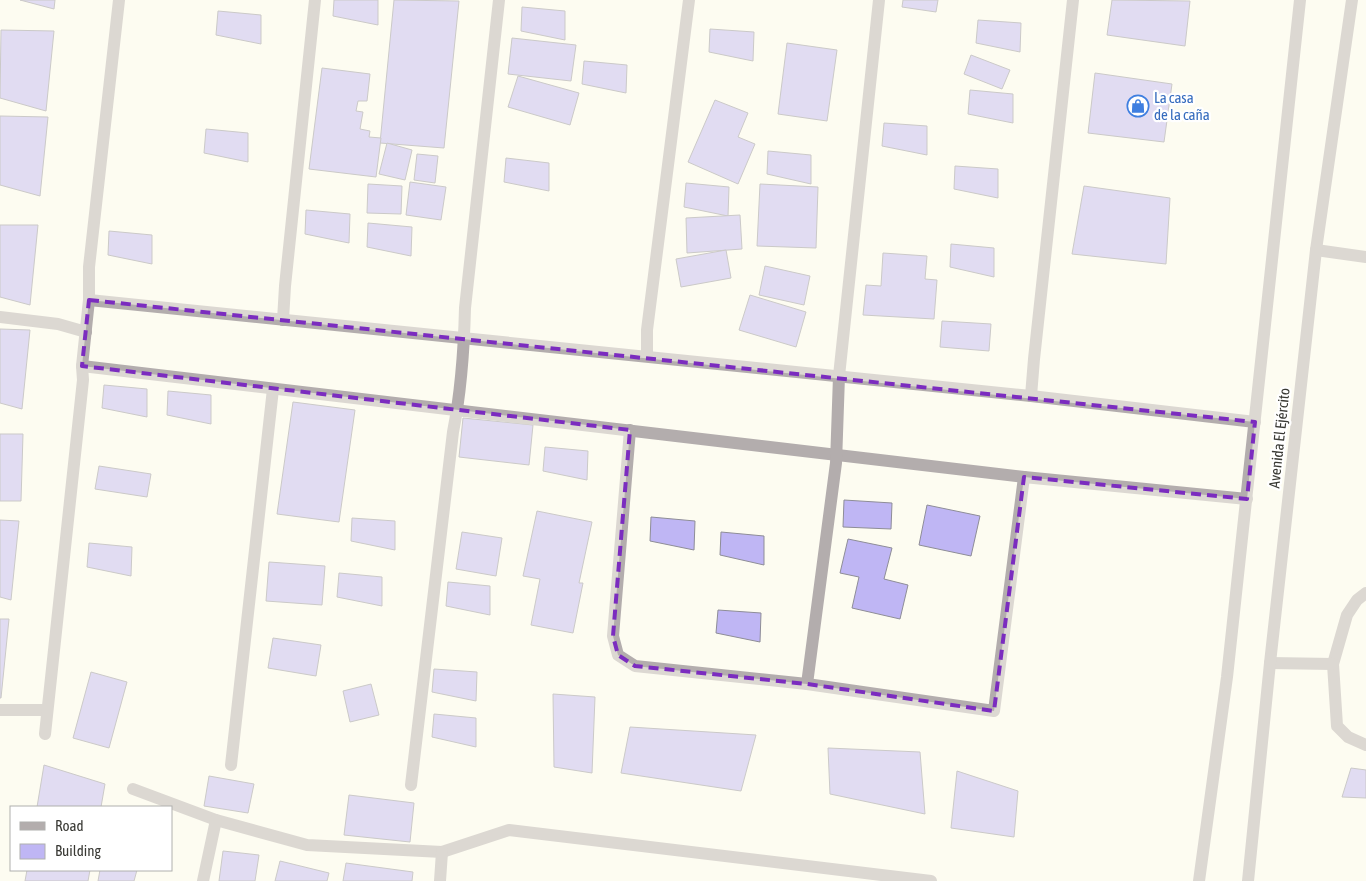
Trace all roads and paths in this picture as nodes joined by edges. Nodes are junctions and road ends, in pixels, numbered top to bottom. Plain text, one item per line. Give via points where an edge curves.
1 (119, 0) edge
2 (315, 0) edge
3 (499, 0) edge
4 (689, 0) edge
5 (880, 0) edge
6 (1073, 0) edge
7 (1300, 0) edge
8 (1352, 0) edge
9 (1316, 250) junction
10 (1366, 256) edge
11 (89, 300) junction
12 (0, 317) edge
13 (284, 320) junction
14 (86, 332) junction
15 (464, 338) junction
16 (647, 356) junction
17 (82, 366) junction
18 (839, 376) junction
19 (273, 389) junction
20 (1032, 396) junction
21 (457, 410) junction
22 (1255, 422) junction
23 (630, 430) junction
24 (835, 455) junction
25 (1024, 477) junction
26 (1247, 499) junction
27 (1366, 593) edge
28 (1270, 663) junction
29 (1333, 664) junction
30 (807, 684) junction
31 (0, 710) edge
32 (46, 710) junction
33 (45, 734) dead end
34 (1366, 745) edge
35 (231, 765) dead end
36 (411, 784) dead end
37 (133, 789) dead end
38 (216, 820) junction
39 (442, 852) junction
40 (203, 881) edge
41 (440, 881) edge
42 (931, 881) edge
43 (1199, 881) edge
44 (1248, 881) edge

1 - 11 street via 89,266
2 - 13 street
3 - 15 street
4 - 16 street via 647,330
5 - 18 street
6 - 20 street
7 - 22 street, Avenida El Ejército
8 - 9 street, Avenida El Ejército
9 - 10 street
9 - 28 street, Avenida El Ejército
11 - 13 street
11 - 14 street
12 - 14 street via 58,324
13 - 15 street
14 - 17 street
15 - 16 street
15 - 21 street
16 - 18 street
17 - 19 street
17 - 32 street
18 - 20 street
18 - 24 street
19 - 21 street
19 - 35 street
20 - 22 street
21 - 23 street
21 - 36 street
22 - 26 street, Avenida El Ejército
23 - 24 street
23 - 30 street via 613,636 618,655 635,666
24 - 25 street
24 - 30 street
25 - 26 street
25 - 30 street via 994,711
26 - 43 street, Avenida El Ejército
27 - 29 street via 1347,615
28 - 29 street
28 - 44 street, Avenida El Ejército
29 - 34 street via 1337,726 1348,737
31 - 32 street
32 - 33 street
37 - 38 street
38 - 39 street via 307,845
38 - 40 street
39 - 41 street
39 - 42 street via 509,830

